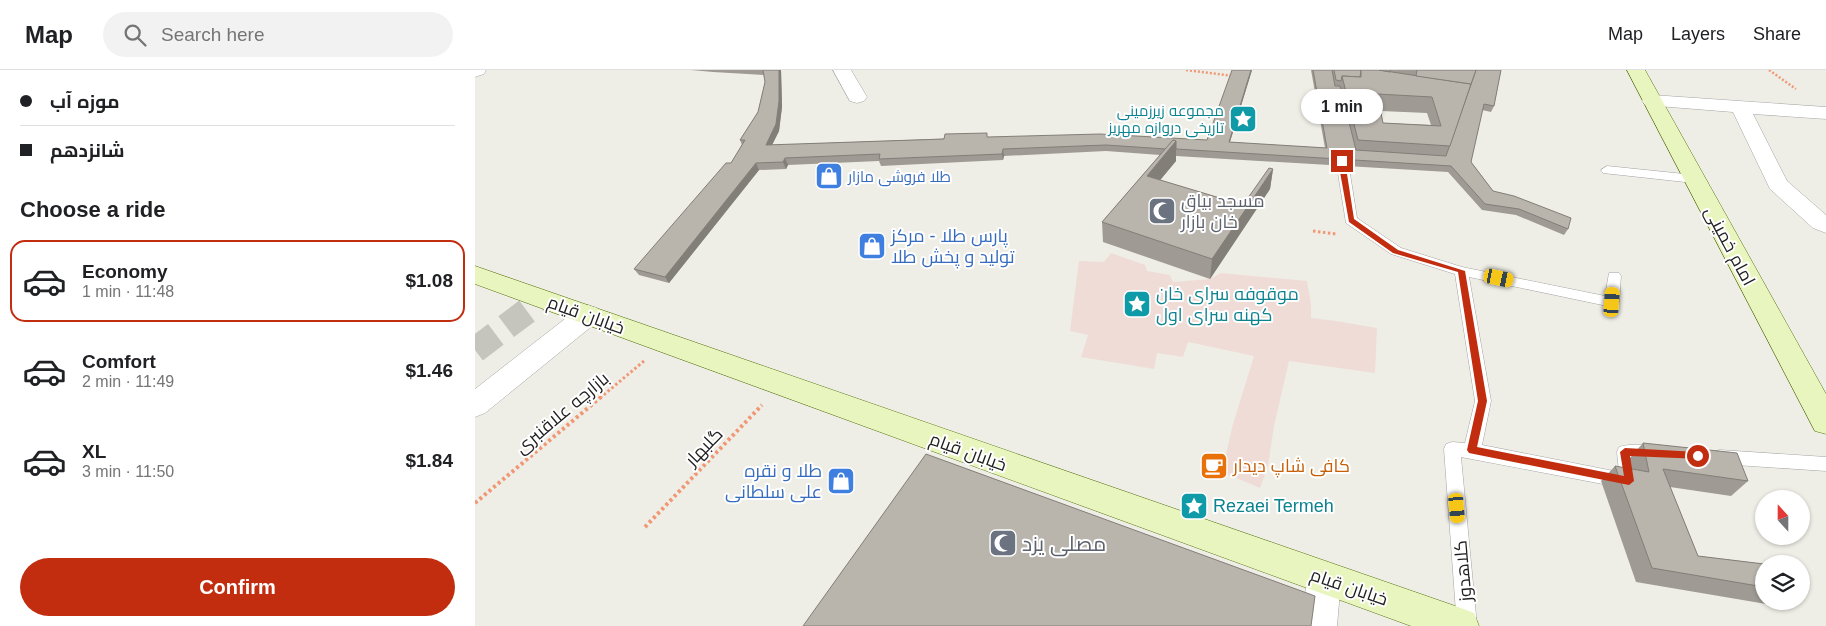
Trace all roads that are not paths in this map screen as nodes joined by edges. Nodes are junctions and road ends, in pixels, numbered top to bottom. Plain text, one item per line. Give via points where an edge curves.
1 (842, 70) edge
2 (1635, 70) edge
3 (857, 97) dead end
4 (1653, 101) junction
5 (1740, 107) junction
6 (1826, 113) edge
7 (1342, 161) edge
8 (1607, 170) dead end
9 (1694, 179) junction
10 (1826, 225) edge
11 (1461, 271) junction
12 (475, 275) edge
13 (1614, 276) dead end
14 (588, 315) junction
15 (475, 405) edge
16 (1822, 408) edge
17 (1472, 450) junction
18 (1673, 455) edge
19 (1701, 456) edge
20 (1826, 464) edge
21 (1325, 579) junction
22 (1319, 626) edge
23 (1461, 626) edge
24 (1467, 626) edge

1 - 3 street
2 - 4 main road, امام خمینی
4 - 5 street
4 - 9 main road, امام خمینی
5 - 6 street
5 - 10 street via 1778,184
7 - 11 lane via 1351,220 1395,251
8 - 9 lane
9 - 16 main road, امام خمینی
11 - 13 lane via 1612,302
11 - 17 lane via 1483,401
12 - 14 main road, خیابان قیام
14 - 15 street
14 - 21 main road, خیابان قیام via 782,385 942,457
17 - 18 lane via 1629,481 1625,452
17 - 24 lane, کلاهدوز via 1452,449
19 - 20 lane
21 - 22 street
21 - 23 main road, خیابان قیام

